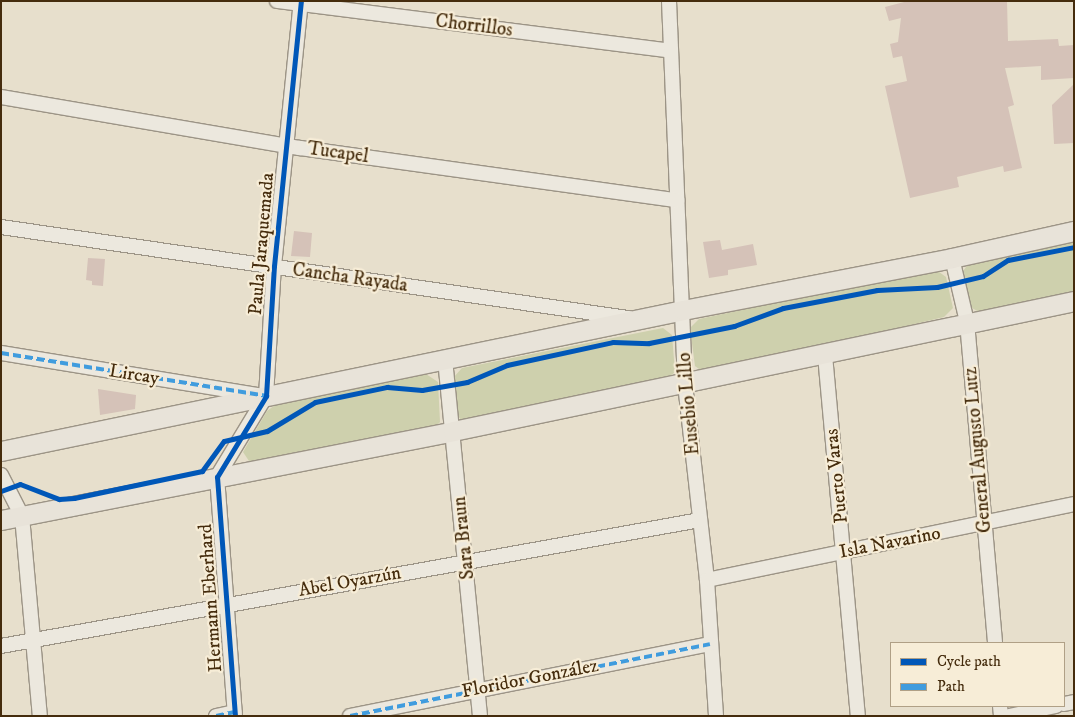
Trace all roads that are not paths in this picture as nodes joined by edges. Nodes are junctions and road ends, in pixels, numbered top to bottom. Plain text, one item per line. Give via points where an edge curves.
1 (277, 1) edge
2 (669, 1) edge
3 (300, 3) edge
4 (671, 51) junction
5 (1, 97) edge
6 (286, 145) junction
7 (677, 200) junction
8 (1, 227) edge
9 (1074, 230) edge
10 (952, 258) junction
11 (274, 266) junction
12 (1074, 301) edge
13 (683, 310) junction
14 (639, 319) junction
15 (967, 322) junction
16 (1, 353) edge
17 (825, 355) junction
18 (445, 360) junction
19 (685, 384) junction
20 (266, 396) junction
21 (453, 431) junction
22 (1, 452) edge
23 (1, 475) edge
24 (217, 477) junction
25 (1074, 504) edge
26 (22, 516) junction
27 (1, 520) edge
28 (700, 520) junction
29 (984, 524) junction
30 (844, 552) junction
31 (466, 561) junction
32 (707, 580) junction
33 (226, 604) junction
34 (35, 640) junction
35 (994, 642) edge
36 (710, 644) junction
37 (1, 646) edge
38 (478, 689) junction
39 (1051, 707) edge
40 (235, 714) edge
41 (40, 716) edge
42 (216, 716) edge
43 (350, 716) edge
44 (480, 716) edge
45 (716, 716) edge
46 (858, 716) edge
47 (1009, 716) edge

1 - 3 street, Chorrillos
2 - 4 street, Eusebio Lillo
3 - 4 street, Chorrillos
3 - 6 street, Paula Jaraquemada
4 - 7 street, Eusebio Lillo
5 - 6 street, Tucapel
6 - 7 street, Tucapel
6 - 11 street, Paula Jaraquemada
7 - 13 street, Eusebio Lillo
8 - 11 street, Cancha Rayada
9 - 10 main road
10 - 13 main road
10 - 15 street, General Augusto Lutz
11 - 14 street, Cancha Rayada
11 - 20 street, Paula Jaraquemada
12 - 15 main road
13 - 14 main road
13 - 19 street, Eusebio Lillo
14 - 18 main road
15 - 17 main road
15 - 29 street, General Augusto Lutz
16 - 20 street, Lircay
17 - 19 main road
17 - 30 street, Puerto Varas
18 - 20 main road
18 - 21 street, Sara Braun
19 - 21 main road
19 - 28 street, Eusebio Lillo
20 - 22 main road
20 - 24 street, Paula Jaraquemada
21 - 24 main road
21 - 31 street, Sara Braun
23 - 26 street
24 - 26 main road
24 - 33 street, Hermann Eberhard
25 - 29 street, Isla Navarino
26 - 27 main road
26 - 34 street
28 - 31 street, Abel Oyarzún
28 - 32 street, Eusebio Lillo
29 - 30 street, Isla Navarino
29 - 35 street, General Augusto Lutz
30 - 32 street, Isla Navarino
30 - 46 street, Puerto Varas
31 - 33 street, Abel Oyarzún
31 - 38 street, Sara Braun
32 - 36 street, Eusebio Lillo
33 - 34 street, Abel Oyarzún
33 - 40 street, Hermann Eberhard
34 - 37 street, Abel Oyarzún
34 - 41 street
36 - 38 street, Floridor González
36 - 45 street, Eusebio Lillo
38 - 43 street, Floridor González
38 - 44 street, Sara Braun
39 - 47 street
40 - 42 street

